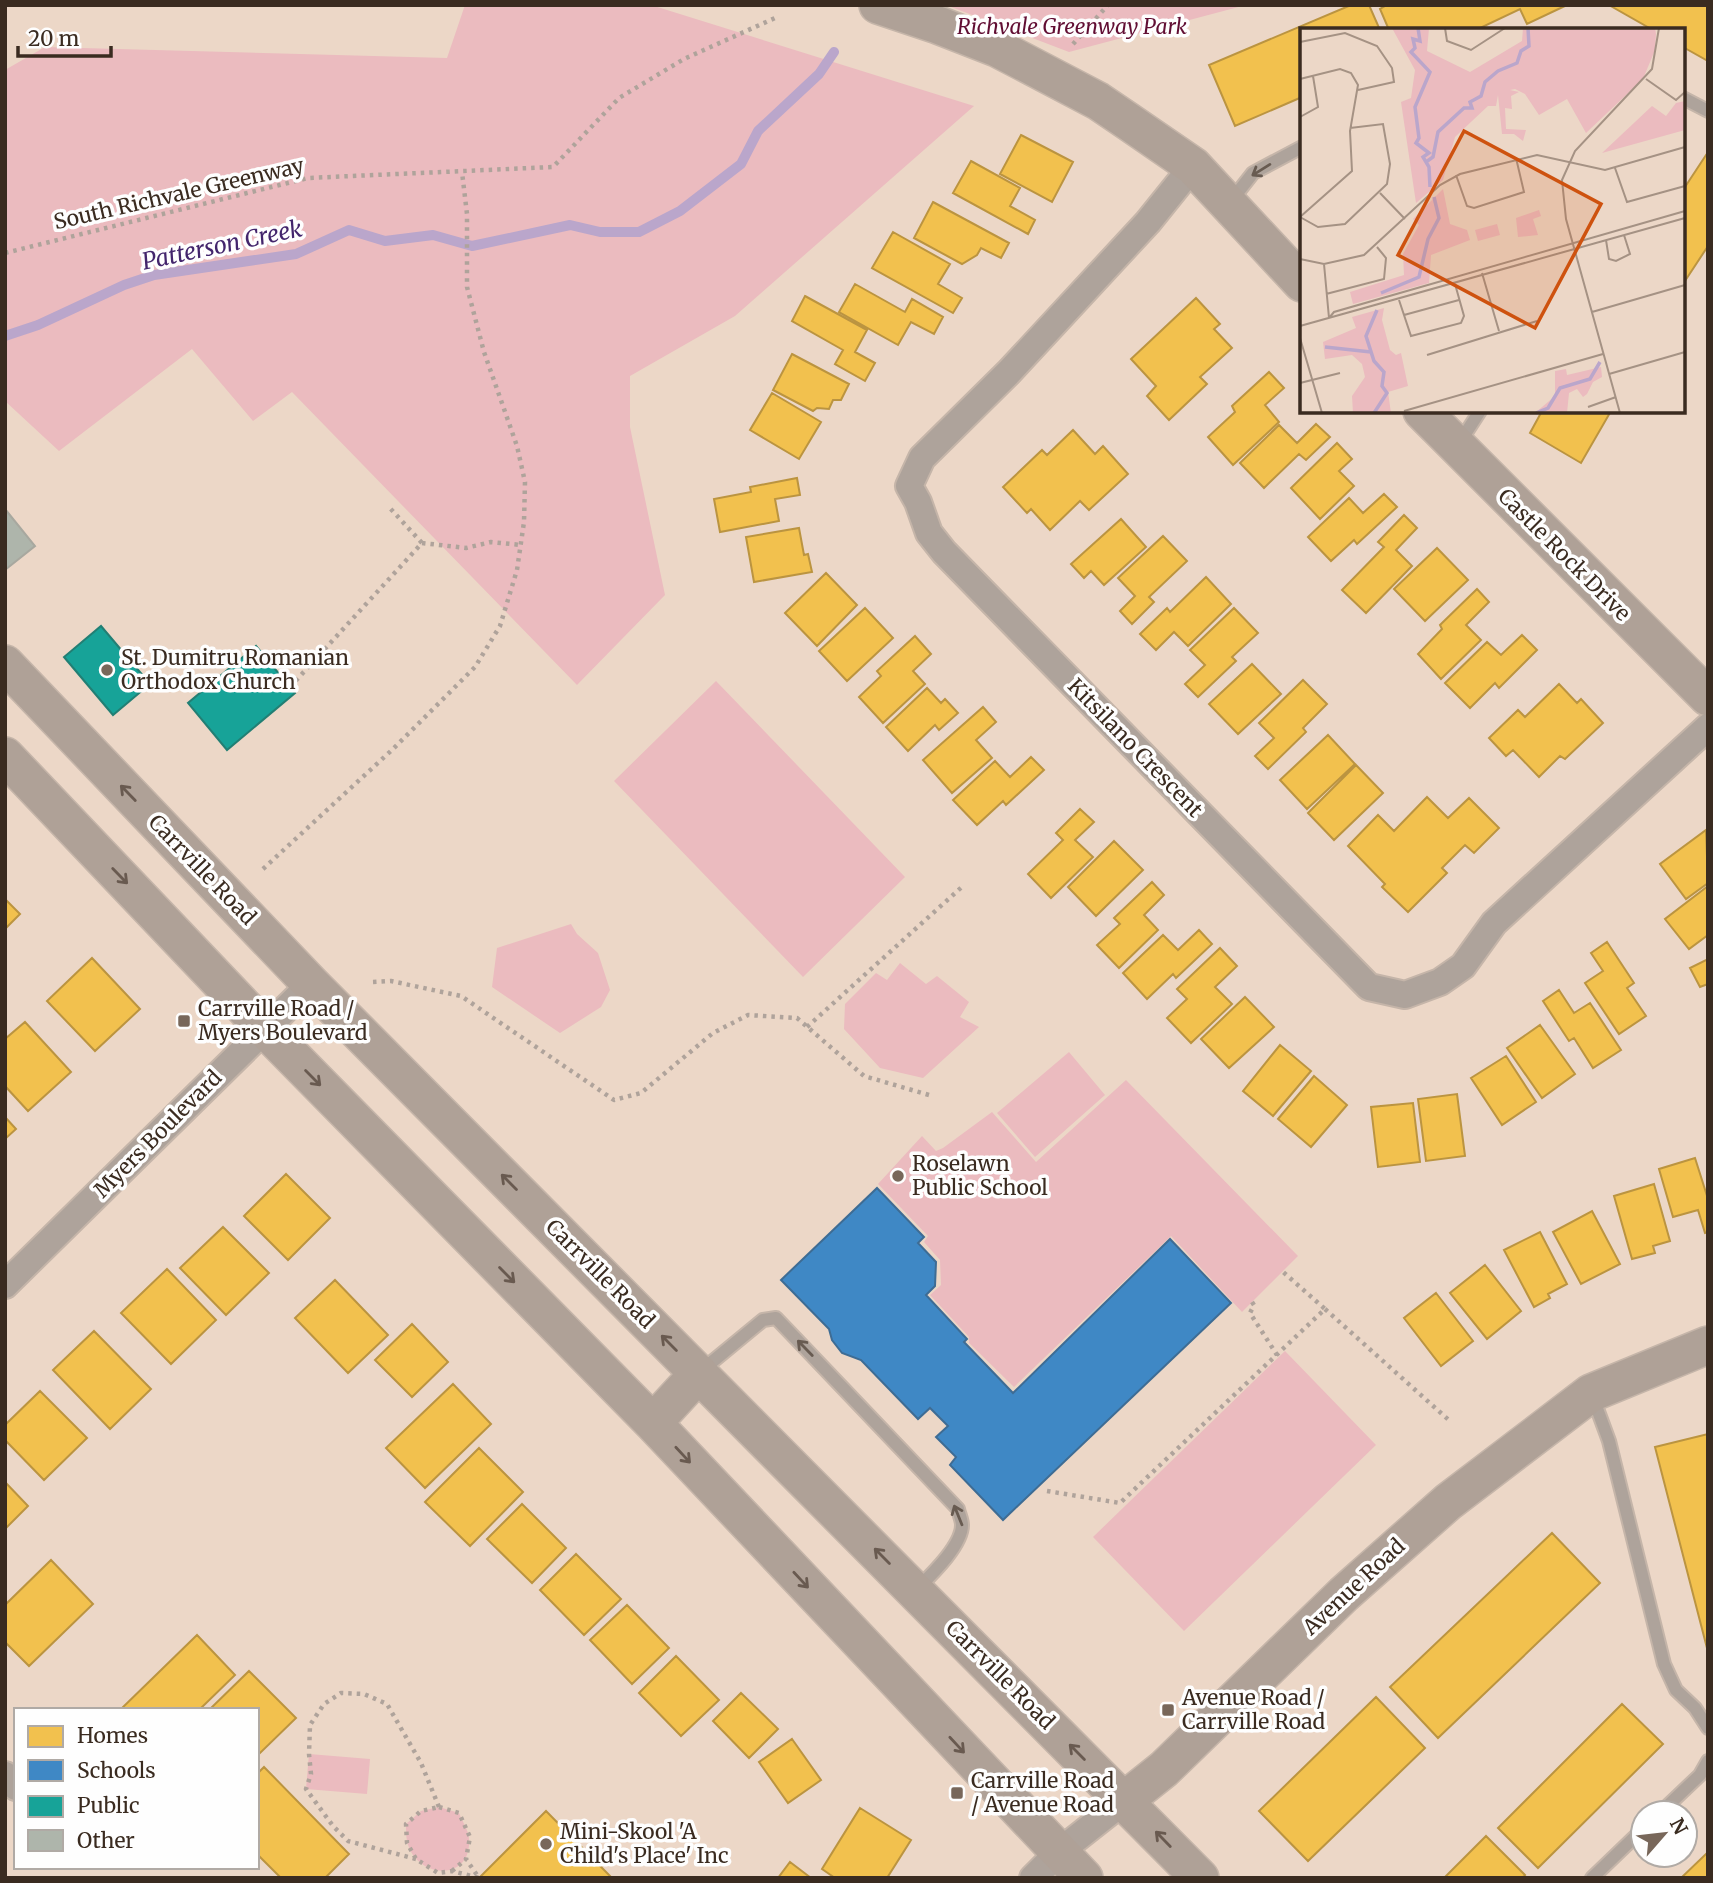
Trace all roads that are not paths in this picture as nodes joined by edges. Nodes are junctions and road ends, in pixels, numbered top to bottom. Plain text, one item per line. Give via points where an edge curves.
1 (878, 5) edge
2 (1685, 99) edge
3 (1708, 111) edge
4 (1300, 148) edge
5 (1193, 166) junction
6 (1230, 203) junction
7 (1300, 281) edge
8 (1424, 413) edge
9 (1479, 413) edge
10 (1456, 448) junction
11 (5, 664) edge
12 (1708, 697) edge
13 (1708, 727) edge
14 (10, 770) edge
15 (311, 984) junction
16 (265, 1029) junction
17 (5, 1285) edge
18 (1708, 1345) edge
19 (699, 1373) junction
20 (1591, 1393) junction
21 (653, 1423) junction
22 (916, 1591) junction
23 (1708, 1728) edge
24 (1708, 1761) edge
25 (1675, 1799) edge
26 (1125, 1800) junction
27 (1629, 1842) edge
28 (1059, 1852) junction
29 (1033, 1878) edge
30 (1084, 1878) edge
31 (1200, 1878) edge
32 (1592, 1878) edge

1 - 5 main road via 997,48 1098,101
2 - 3 lane
4 -> 6 lane via 1253,173
5 - 6 main road
5 - 13 street, Kitsilano Crescent via 1149,222 922,458 909,486 929,533 944,552 1369,987 1405,995 1440,982 1463,966 1494,923
6 - 7 main road
8 - 10 main road, Castle Rock Drive
9 - 10 lane
10 - 12 main road, Castle Rock Drive
15 -> 11 main road, Carrville Road
14 -> 16 main road
15 - 16 street, Myers Boulevard
19 -> 15 main road, Carrville Road
16 - 17 street, Myers Boulevard
16 -> 21 main road
18 - 20 main road, Avenue Road
19 - 21 main road
22 -> 19 main road, Carrville Road
22 -> 19 lane via 959,1538 958,1509 776,1318 763,1320
20 - 23 lane via 1609,1441 1664,1664 1676,1690
20 - 26 main road, Avenue Road via 1448,1502 1344,1594 1164,1769
21 -> 28 main road
26 -> 22 main road, Carrville Road
24 - 25 lane
26 - 28 street, Avenue Road
31 -> 26 main road, Carrville Road
27 - 32 lane
28 - 29 street, Avenue Road
28 - 30 main road

